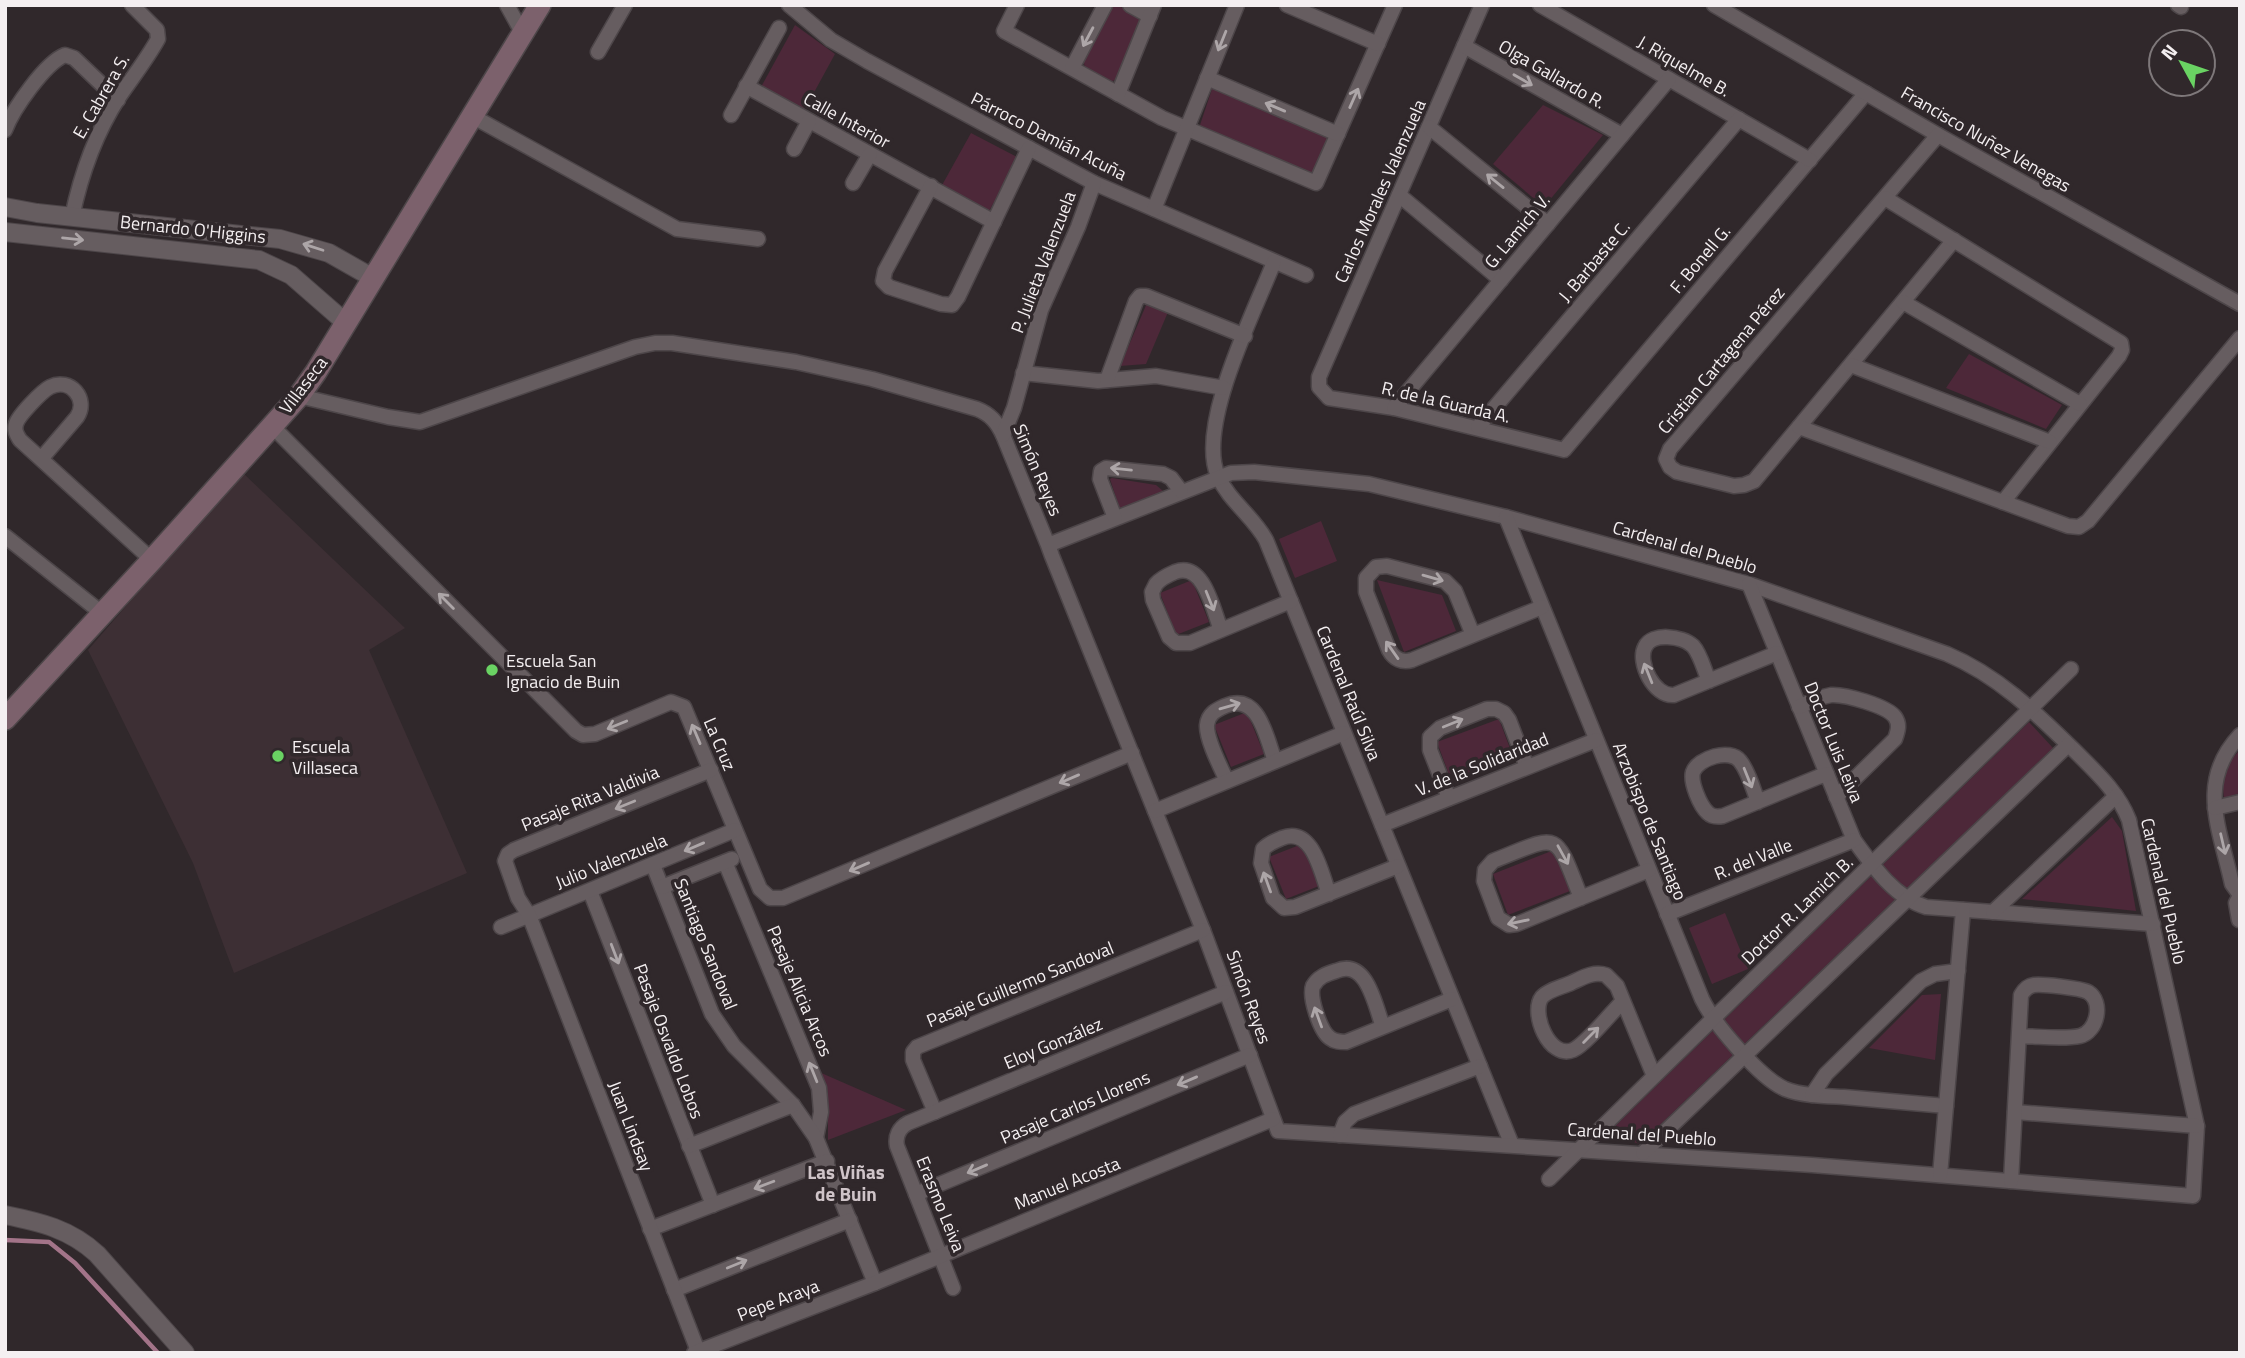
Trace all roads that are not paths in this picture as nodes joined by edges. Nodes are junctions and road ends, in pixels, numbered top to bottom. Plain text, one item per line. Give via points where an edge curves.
1 (132, 5) edge
2 (507, 5) edge
3 (540, 5) edge
4 (625, 5) edge
5 (789, 5) edge
6 (1017, 5) edge
7 (1105, 5) edge
8 (1130, 5) edge
9 (1237, 5) edge
10 (1287, 5) edge
11 (1395, 5) edge
12 (1482, 5) edge
13 (1540, 5) edge
14 (1714, 5) edge
15 (1152, 10) edge
16 (779, 28) dead end
17 (523, 34) junction
18 (1378, 44) junction
19 (1464, 46) junction
20 (598, 52) dead end
21 (1072, 68) junction
22 (1207, 78) junction
23 (1669, 79) junction
24 (746, 86) junction
25 (1118, 93) junction
26 (1866, 93) junction
27 (118, 100) junction
28 (731, 115) dead end
29 (472, 116) junction
30 (1739, 119) junction
31 (809, 121) junction
32 (1429, 127) junction
33 (1186, 128) junction
34 (5, 130) edge
35 (1338, 135) junction
36 (1622, 135) junction
37 (1938, 135) junction
38 (1029, 148) junction
39 (794, 149) dead end
40 (870, 154) junction
41 (1810, 160) junction
42 (853, 183) dead end
43 (1094, 183) junction
44 (930, 186) junction
45 (1399, 195) junction
46 (1885, 198) junction
47 (5, 206) edge
48 (1154, 209) junction
49 (37, 213) junction
50 (72, 217) junction
51 (994, 222) junction
52 (1548, 224) junction
53 (5, 232) edge
54 (36, 235) junction
55 (758, 239) dead end
56 (1954, 240) junction
57 (1274, 262) junction
58 (1306, 275) dead end
59 (373, 278) junction
60 (1501, 280) junction
61 (1903, 302) junction
62 (2240, 304) edge
63 (346, 323) junction
64 (1245, 336) junction
65 (2240, 338) edge
66 (1850, 365) junction
67 (1023, 373) junction
68 (1107, 380) junction
69 (1224, 388) junction
70 (1321, 392) joint
71 (299, 396) junction
72 (2080, 404) junction
73 (1394, 408) junction
74 (272, 426) junction
75 (1478, 427) junction
76 (1799, 427) junction
77 (1003, 435) junction
78 (2050, 442) junction
79 (1564, 450) joint
80 (41, 459) junction
81 (1218, 477) junction
82 (1181, 491) junction
83 (2003, 502) junction
84 (1506, 517) junction
85 (1115, 518) junction
86 (5, 536) edge
87 (1048, 545) junction
88 (152, 560) junction
89 (1749, 584) junction
90 (1290, 601) junction
91 (1542, 607) junction
92 (103, 614) junction
93 (1221, 630) junction
94 (1473, 635) junction
95 (1777, 653) junction
96 (2071, 668) dead end
97 (1709, 681) junction
98 (1799, 707) junction
99 (2030, 709) junction
100 (5, 719) edge
101 (1344, 733) junction
102 (2240, 735) edge
103 (1596, 740) junction
104 (2068, 745) junction
105 (1132, 753) junction
106 (1275, 761) junction
107 (1527, 767) junction
108 (711, 770) junction
109 (1826, 774) junction
110 (1227, 781) junction
111 (2116, 796) junction
112 (1836, 797) junction
113 (1449, 798) junction
114 (1758, 802) junction
115 (2240, 802) edge
116 (2215, 808) junction
117 (1155, 811) junction
118 (1381, 825) junction
119 (735, 830) junction
120 (1854, 840) junction
121 (745, 854) junction
122 (725, 862) junction
123 (1872, 864) junction
124 (653, 865) junction
125 (1398, 866) junction
126 (1649, 870) junction
127 (662, 887) junction
128 (590, 891) junction
129 (1329, 894) junction
130 (2240, 896) edge
131 (1581, 898) junction
132 (1907, 899) junction
133 (1963, 910) junction
134 (1993, 912) junction
135 (1667, 914) junction
136 (529, 915) junction
137 (2239, 920) edge
138 (2153, 923) junction
139 (501, 927) dead end
140 (1203, 930) junction
141 (1958, 971) junction
142 (1226, 992) junction
143 (1452, 999) junction
144 (1623, 1001) junction
145 (1713, 1019) junction
146 (1383, 1027) junction
147 (2019, 1036) junction
148 (1250, 1055) junction
149 (1745, 1055) junction
150 (1480, 1066) junction
151 (1654, 1076) junction
152 (1812, 1095) junction
153 (793, 1105) junction
154 (1946, 1106) junction
155 (935, 1112) junction
156 (2015, 1112) junction
157 (1276, 1125) junction
158 (2197, 1126) junction
159 (898, 1133) joint
160 (1340, 1135) junction
161 (816, 1138) junction
162 (1512, 1145) junction
163 (690, 1146) junction
164 (1579, 1149) junction
165 (1643, 1153) junction
166 (827, 1161) junction
167 (1940, 1175) junction
168 (1549, 1179) dead end
169 (2011, 1181) junction
170 (916, 1195) junction
171 (713, 1205) junction
172 (5, 1215) edge
173 (850, 1220) junction
174 (650, 1229) junction
175 (941, 1256) junction
176 (875, 1283) junction
177 (954, 1288) dead end
178 (674, 1290) junction
179 (696, 1352) edge
180 (185, 1353) edge

1 - 27 street, E. Cabrera S. via 157,30 158,39
2 - 17 street
3 - 17 main road, Villaseca
4 - 20 street
5 - 38 street, Párroco Damián Acuña via 845,48
6 - 21 street via 1004,31
7 -> 21 street
8 - 15 street
9 -> 22 street
10 - 18 street
11 - 18 street
12 - 19 street, Carlos Morales Valenzuela
13 - 23 street, J. Riquelme B.
14 - 26 street, Francisco Nuñez Venegas
15 - 25 street
16 - 24 street
17 - 29 main road, Villaseca
35 -> 18 street
19 - 32 street, Carlos Morales Valenzuela
19 -> 36 street, Olga Gallardo R.
21 - 25 street
22 - 33 street
35 -> 22 street
23 - 30 street, J. Riquelme B.
23 - 36 street, G. Lamich V.
24 - 28 street
24 - 31 street, Calle Interior
25 - 33 street
26 - 37 street, Francisco Nuñez Venegas
26 - 41 street, F. Bonell G.
27 - 34 street via 74,58 61,56 16,107
27 - 50 street, E. Cabrera S. via 84,168
29 - 55 street via 677,229
29 - 59 main road, Villaseca
30 - 41 street, J. Riquelme B.
30 - 75 street, J. Barbaste C.
31 - 39 street
31 - 40 street, Calle Interior
32 - 45 street, Carlos Morales Valenzuela
52 -> 32 street
33 - 35 street via 1316,183
33 - 48 street
36 - 52 street, G. Lamich V.
37 - 46 street, Cristian Cartagena Pérez
37 - 62 street, Francisco Nuñez Venegas
38 - 43 street, Párroco Damián Acuña
38 - 51 street
40 - 42 street
40 - 44 street, Calle Interior
41 - 79 street, F. Bonell G.
43 - 48 street, Párroco Damián Acuña
43 - 67 street, P. Julieta Valenzuela via 1041,310
44 - 51 street, Calle Interior
44 - 51 street via 885,271 883,281 889,287 951,305
45 - 60 street
45 - 70 street, Carlos Morales Valenzuela via 1319,377
46 - 56 street
46 - 76 street, Cristian Cartagena Pérez via 1670,449 1667,463 1677,472 1744,485 1758,477
47 - 49 street, Bernardo O'Higgins
48 - 57 street, Párroco Damián Acuña
49 - 50 street, Bernardo O'Higgins
49 - 54 street
59 -> 50 street, Bernardo O'Higgins via 329,253 280,239
52 - 60 street, G. Lamich V.
53 - 54 street, Bernardo O'Higgins
54 -> 63 street, Bernardo O'Higgins via 258,260 291,275
56 - 61 street, Cristian Cartagena Pérez
56 - 72 street via 2121,343 2119,356
57 - 58 street, Párroco Damián Acuña
57 - 64 street, Cardenal Raúl Silva
59 - 63 main road, Villaseca
60 - 73 street, G. Lamich V.
61 - 66 street, Cristian Cartagena Pérez
61 - 72 street
63 - 71 main road, Villaseca
64 - 68 street via 1140,296
64 - 69 street, Cardenal Raúl Silva
65 - 83 street via 2088,521 2079,527 2068,526
66 - 76 street, Cristian Cartagena Pérez
66 - 78 street
67 - 68 street
67 - 77 street, P. Julieta Valenzuela
68 - 69 street via 1156,376
69 - 81 street, Cardenal Raúl Silva via 1212,437
70 - 73 street, R. de la Guarda A. via 1334,400
71 - 74 main road, Villaseca
71 - 77 street, Simón Reyes via 421,422 635,347 663,343 796,362 872,379 982,411
72 - 78 street
73 - 75 street, R. de la Guarda A.
74 - 88 main road, Villaseca
108 -> 74 street, La Cruz via 684,707 676,702 595,734 576,731
75 - 79 street, R. de la Guarda A.
76 - 83 street
77 - 87 street, Simón Reyes
78 - 83 street
80 - 80 street via 18,437 17,422 46,390 65,385 78,394 81,410
80 - 88 street
81 - 82 street, Cardenal del Pueblo
81 - 84 street, Cardenal del Pueblo via 1254,472 1347,481
81 - 90 street, Cardenal Raúl Silva via 1262,533
82 - 85 street, Cardenal del Pueblo
82 -> 85 street via 1163,474 1106,468 1100,476
84 - 89 street, Cardenal del Pueblo
84 - 91 street, Arzobispo de Santiago
85 - 87 street, Cardenal del Pueblo
86 - 92 street
87 - 105 street, Simón Reyes
88 - 92 main road, Villaseca
89 - 95 street, Doctor Luis Leiva
89 - 99 street, Cardenal del Pueblo via 1961,660 2003,685
90 - 93 street
90 - 101 street, Cardenal Raúl Silva
91 - 94 street
91 - 103 street, Arzobispo de Santiago
92 - 100 main road, Villaseca
93 -> 93 street via 1185,644 1172,640 1153,600 1156,584 1178,571 1196,574
94 -> 94 street via 1412,660 1398,660 1389,650 1366,592 1368,573 1387,566 1445,581 1455,592
95 - 97 street
95 - 98 street, Doctor Luis Leiva
96 - 99 street, Doctor R. Lamich B.
97 -> 97 street via 1674,695 1662,694 1653,685 1644,648 1660,637 1687,642 1695,649
98 - 109 street, Doctor Luis Leiva
98 - 112 street via 1827,696 1845,696 1885,710 1896,719 1895,739
99 - 104 street, Cardenal del Pueblo
99 - 123 street, Doctor R. Lamich B.
101 - 106 street
101 - 118 street, Cardenal Raúl Silva
102 - 116 street via 2216,771
103 - 107 street, V. de la Solidaridad
103 - 126 street, Arzobispo de Santiago
104 - 111 street, Cardenal del Pueblo
104 - 132 street
105 - 117 street, Simón Reyes
105 -> 121 street, La Cruz via 783,898 762,893
106 - 110 street
110 -> 106 street via 1207,728 1218,709 1236,702 1250,706
107 - 113 street, V. de la Solidaridad
113 -> 107 street via 1430,750 1430,737 1440,728 1487,709 1507,716
108 - 119 street, La Cruz
108 -> 136 street, Pasaje Rita Valdivia via 511,852 506,868
109 - 112 street, Doctor Luis Leiva
109 - 114 street
110 - 117 street
111 - 134 street
111 - 138 street, Cardenal del Pueblo via 2133,830
112 - 120 street, Doctor Luis Leiva
113 - 118 street, V. de la Solidaridad
114 -> 114 street via 1723,816 1711,815 1692,780 1695,769 1721,755 1734,756
115 - 116 street
116 -> 130 street via 2232,884
117 - 140 street, Simón Reyes
118 - 125 street, Cardenal Raúl Silva
119 - 121 street, La Cruz
119 -> 124 street, Julio Valenzuela
120 - 123 street, Doctor Luis Leiva
120 - 135 street, R. del Valle
121 - 122 street
122 - 127 street
161 -> 122 street, Pasaje Alicia Arcos via 819,1088
123 - 132 street, Doctor Luis Leiva
123 - 145 street, Doctor R. Lamich B.
124 - 127 street, Santiago Sandoval
124 - 128 street, Julio Valenzuela
125 - 129 street
125 - 143 street, Cardenal Raúl Silva
126 - 131 street
126 - 135 street, Arzobispo de Santiago
127 - 153 street, Santiago Sandoval via 717,1023 746,1060
128 - 136 street, Julio Valenzuela
128 -> 163 street, Pasaje Osvaldo Lobos
129 -> 129 street via 1292,908 1279,905 1261,863 1263,849 1287,836 1305,840
130 - 137 street via 2236,903
131 -> 131 street via 1509,925 1498,918 1484,873 1493,861 1550,841 1561,848
132 - 133 street via 1926,907
132 - 149 street
133 - 134 street
133 - 141 street
134 - 138 street
135 - 145 street, Arzobispo de Santiago
136 - 139 street, Julio Valenzuela
136 - 174 street, Juan Lindsay
138 - 158 street, Cardenal del Pueblo
140 - 142 street, Simón Reyes
140 - 155 street, Pasaje Guillermo Sandoval via 917,1047 913,1060
141 - 152 street via 1921,981 1826,1074
141 - 154 street
142 - 148 street, Simón Reyes
142 - 155 street, Eloy González
143 - 146 street
143 - 150 street, Cardenal Raúl Silva
144 -> 144 street via 1611,977 1596,973 1547,993 1537,1011 1551,1044 1567,1051 1580,1046
144 - 151 street
145 - 149 street, Arzobispo de Santiago
145 - 151 street, Doctor R. Lamich B.
146 -> 146 street via 1346,1042 1332,1040 1323,1030 1312,986 1342,968 1359,971
147 - 147 street via 2021,995 2030,986 2081,990 2093,998 2096,1021 2083,1035
147 - 156 street
148 - 157 street, Simón Reyes
148 -> 170 street, Pasaje Carlos Llorens
149 - 152 street, Arzobispo de Santiago via 1782,1087
149 - 165 street
150 - 160 street via 1354,1114
150 - 162 street, Cardenal Raúl Silva
151 - 164 street, Doctor R. Lamich B.
152 - 154 street, Arzobispo de Santiago
153 - 161 street, Santiago Sandoval
153 - 163 street
154 - 167 street
155 - 159 street, Eloy González
156 - 158 street
156 - 169 street
157 - 160 street, Cardenal del Pueblo
157 - 175 street, Manuel Acosta
158 - 169 street, Cardenal del Pueblo via 2193,1196
159 - 170 street, Erasmo Leiva via 897,1146
160 - 162 street, Cardenal del Pueblo
161 - 166 street, Santiago Sandoval
162 - 164 street, Cardenal del Pueblo
163 - 171 street, Pasaje Osvaldo Lobos
164 - 165 street, Cardenal del Pueblo
164 - 168 street, Doctor R. Lamich B.
165 - 167 street, Cardenal del Pueblo
166 -> 171 street
166 - 173 street, Santiago Sandoval
167 - 169 street, Cardenal del Pueblo
170 - 175 street, Erasmo Leiva
171 - 174 street
172 - 180 street via 49,1224 81,1240
173 - 176 street, Santiago Sandoval
178 -> 173 street
174 - 178 street, Juan Lindsay
175 - 176 street, Manuel Acosta
175 - 177 street, Erasmo Leiva
176 - 179 street, Pepe Araya
178 - 179 street, Juan Lindsay

